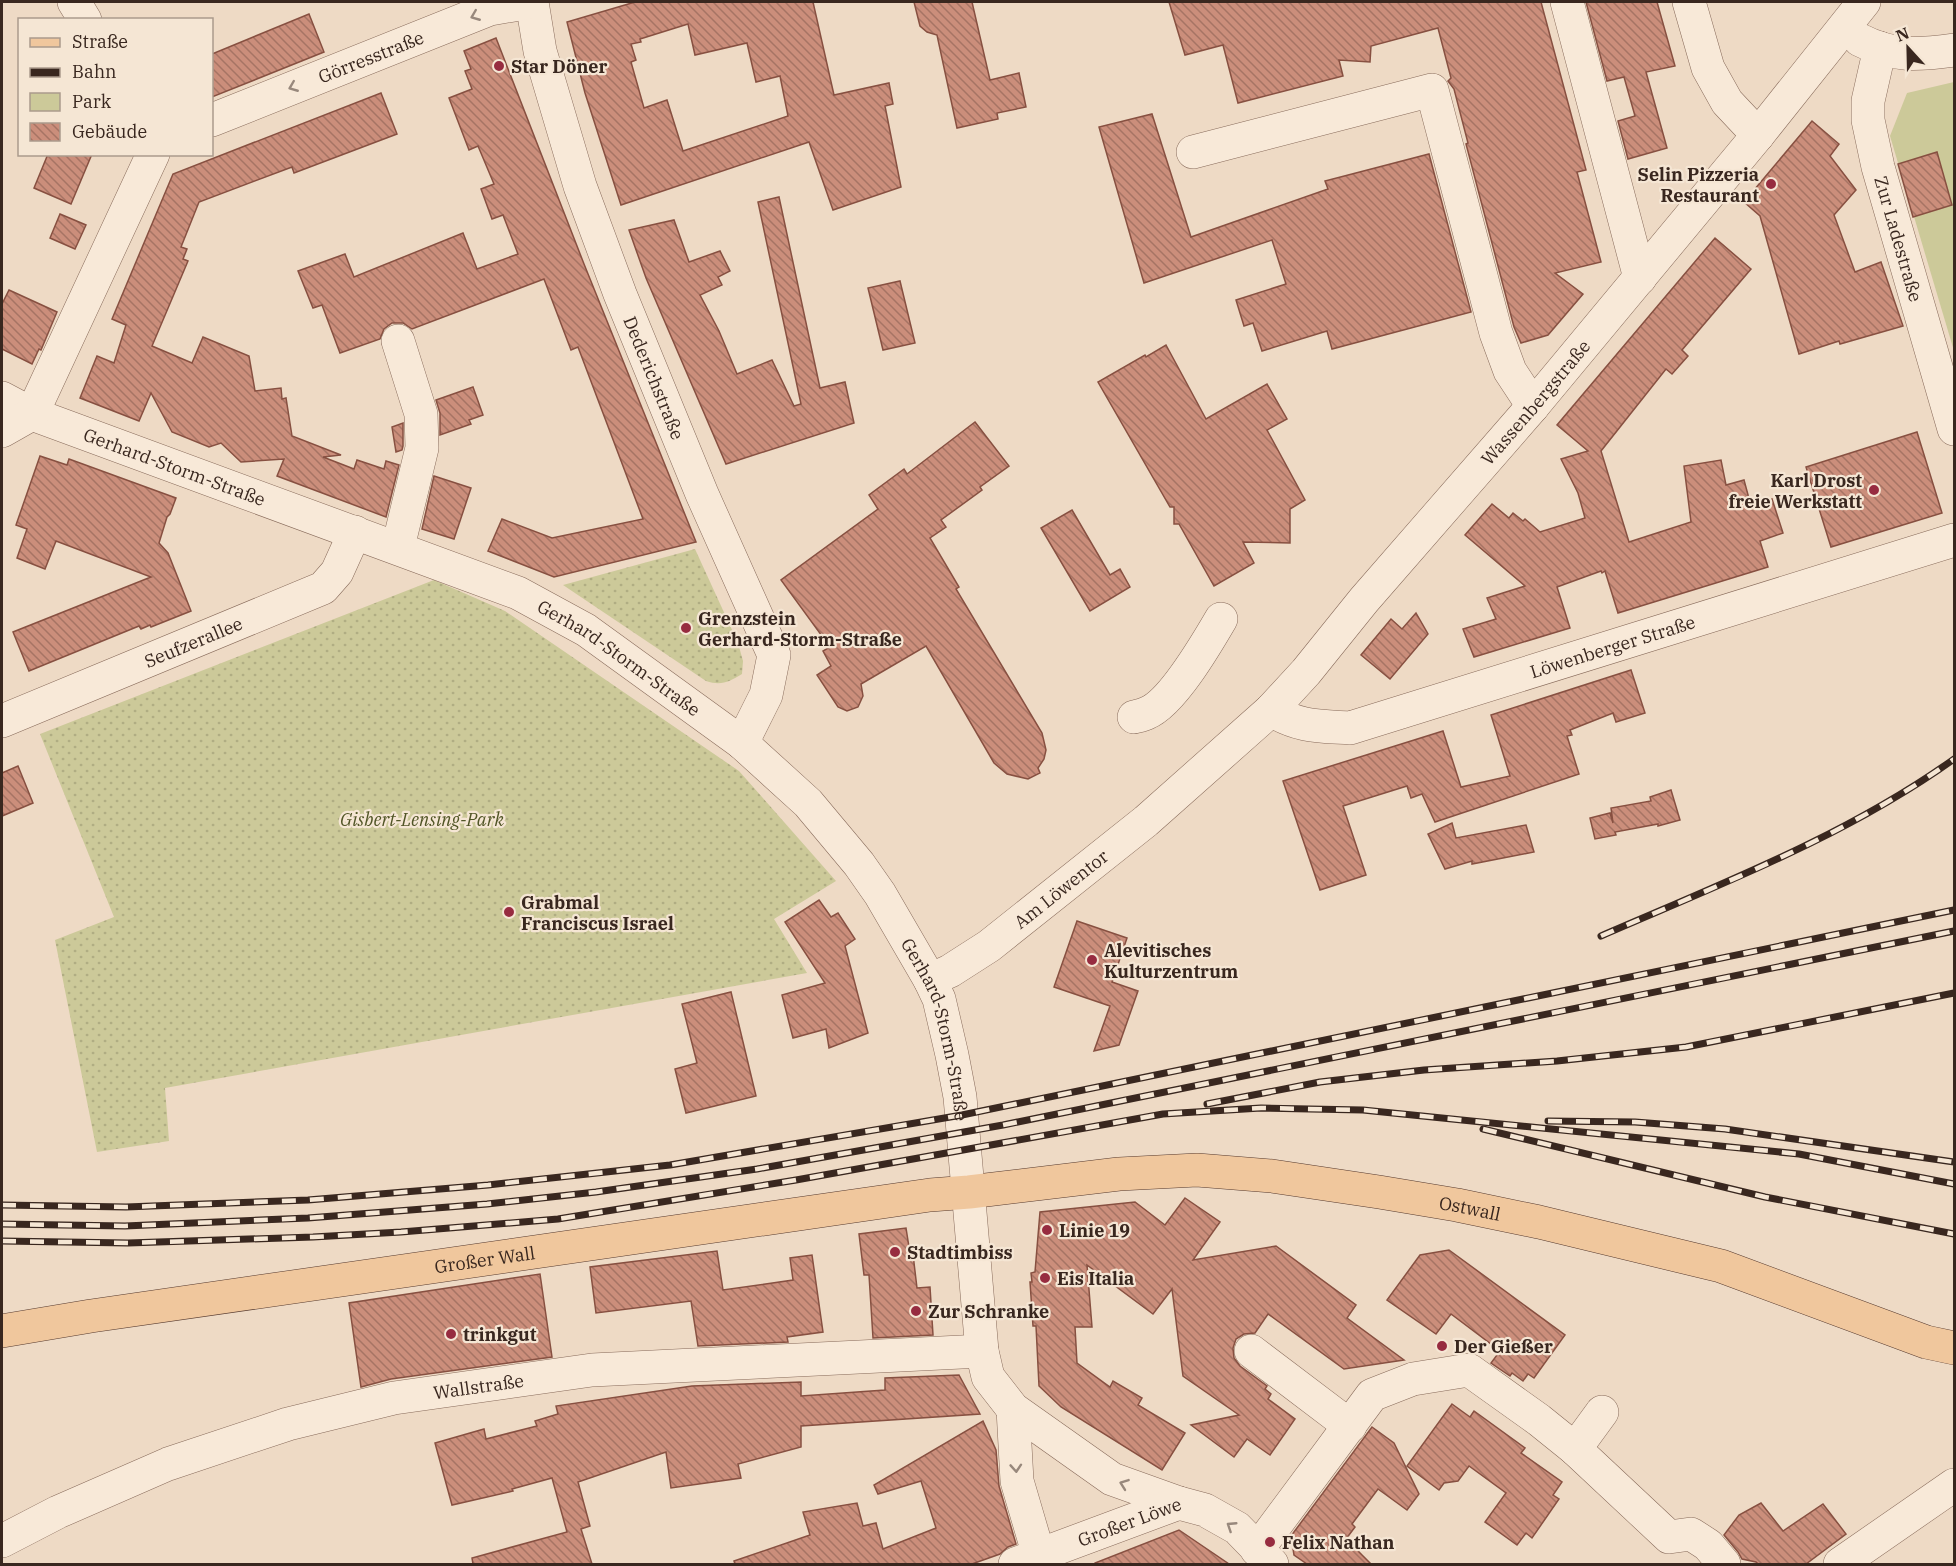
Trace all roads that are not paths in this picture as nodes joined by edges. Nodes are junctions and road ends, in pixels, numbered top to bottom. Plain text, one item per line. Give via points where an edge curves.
1 (74, 2) edge
2 (531, 2) edge
3 (1567, 2) edge
4 (1689, 2) edge
5 (1864, 2) edge
6 (84, 18) edge
7 (1842, 30) junction
8 (1880, 48) junction
9 (1954, 50) edge
10 (213, 120) edge
11 (1758, 135) junction
12 (1193, 152) dead end
13 (152, 156) edge
14 (1640, 278) junction
15 (398, 341) dead end
16 (2, 398) edge
17 (1533, 406) junction
18 (32, 414) junction
19 (1954, 429) edge
20 (2, 431) edge
21 (355, 532) junction
22 (1954, 540) edge
23 (398, 547) junction
24 (1221, 619) dead end
25 (1271, 710) junction
26 (1134, 717) dead end
27 (2, 721) edge
28 (742, 743) junction
29 (1187, 786) joint
30 (930, 980) junction
31 (969, 1192) junction
32 (2, 1331) edge
33 (1954, 1348) edge
34 (1251, 1351) dead end
35 (982, 1352) junction
36 (1013, 1409) junction
37 (1602, 1412) dead end
38 (1350, 1426) junction
39 (1575, 1449) junction
40 (1954, 1485) edge
41 (1179, 1503) junction
42 (2, 1541) edge
43 (1264, 1557) edge
44 (1027, 1560) edge
45 (1724, 1564) edge
46 (1840, 1564) edge

1 - 6 street
2 -> 10 street, Görresstraße via 490,9
2 - 28 street, Dederichstraße via 540,51 580,186 620,294 702,494 774,655 766,695
3 - 14 street
4 - 11 street via 1708,69 1727,102
5 - 7 street, Wassenbergstraße
7 - 8 street
7 - 11 street, Wassenbergstraße
8 - 9 street via 1895,54 1919,55
8 - 19 street, Zur Ladestraße via 1868,101 1871,132
11 - 14 street, Wassenbergstraße
12 - 17 street via 1432,90 1496,333 1510,371
13 - 18 street
14 - 17 street, Wassenbergstraße
15 - 23 street via 421,414 422,448
16 - 18 street, Gerhard-Storm-Straße
17 - 25 street, Wassenbergstraße
18 - 20 street
18 - 21 street, Gerhard-Storm-Straße
21 - 23 street, Gerhard-Storm-Straße
21 - 27 street, Seufzerallee via 337,572 323,588
22 - 25 street, Löwenberger Straße via 1350,728 1290,721
23 - 28 street, Gerhard-Storm-Straße via 518,592 586,630
24 - 26 street via 1191,668 1159,706
25 - 29 street, Wassenbergstraße
28 - 30 street, Gerhard-Storm-Straße via 808,803 859,864
29 - 30 street, Am Löwentor via 989,946
30 - 31 street, Gerhard-Storm-Straße via 939,999 952,1055
31 - 32 main road, Großer Wall via 736,1222
31 - 33 main road, Ostwall via 1119,1174 1197,1170 1272,1176 1379,1192 1539,1222 1721,1266 1926,1342
31 - 35 street
34 - 38 street
35 - 36 street, Großer Löwe via 988,1377
35 - 42 street, Wallstraße via 592,1370 394,1398 288,1424 168,1464
41 -> 36 street, Großer Löwe via 1112,1479
36 -> 44 street, Großer Löwe
37 - 39 street
38 - 39 street via 1372,1395 1413,1379 1469,1370
38 - 43 street
39 - 45 street via 1669,1537 1691,1534 1708,1545
40 - 46 street
43 -> 41 street via 1237,1528 1204,1510
41 - 44 street, Großer Löwe

